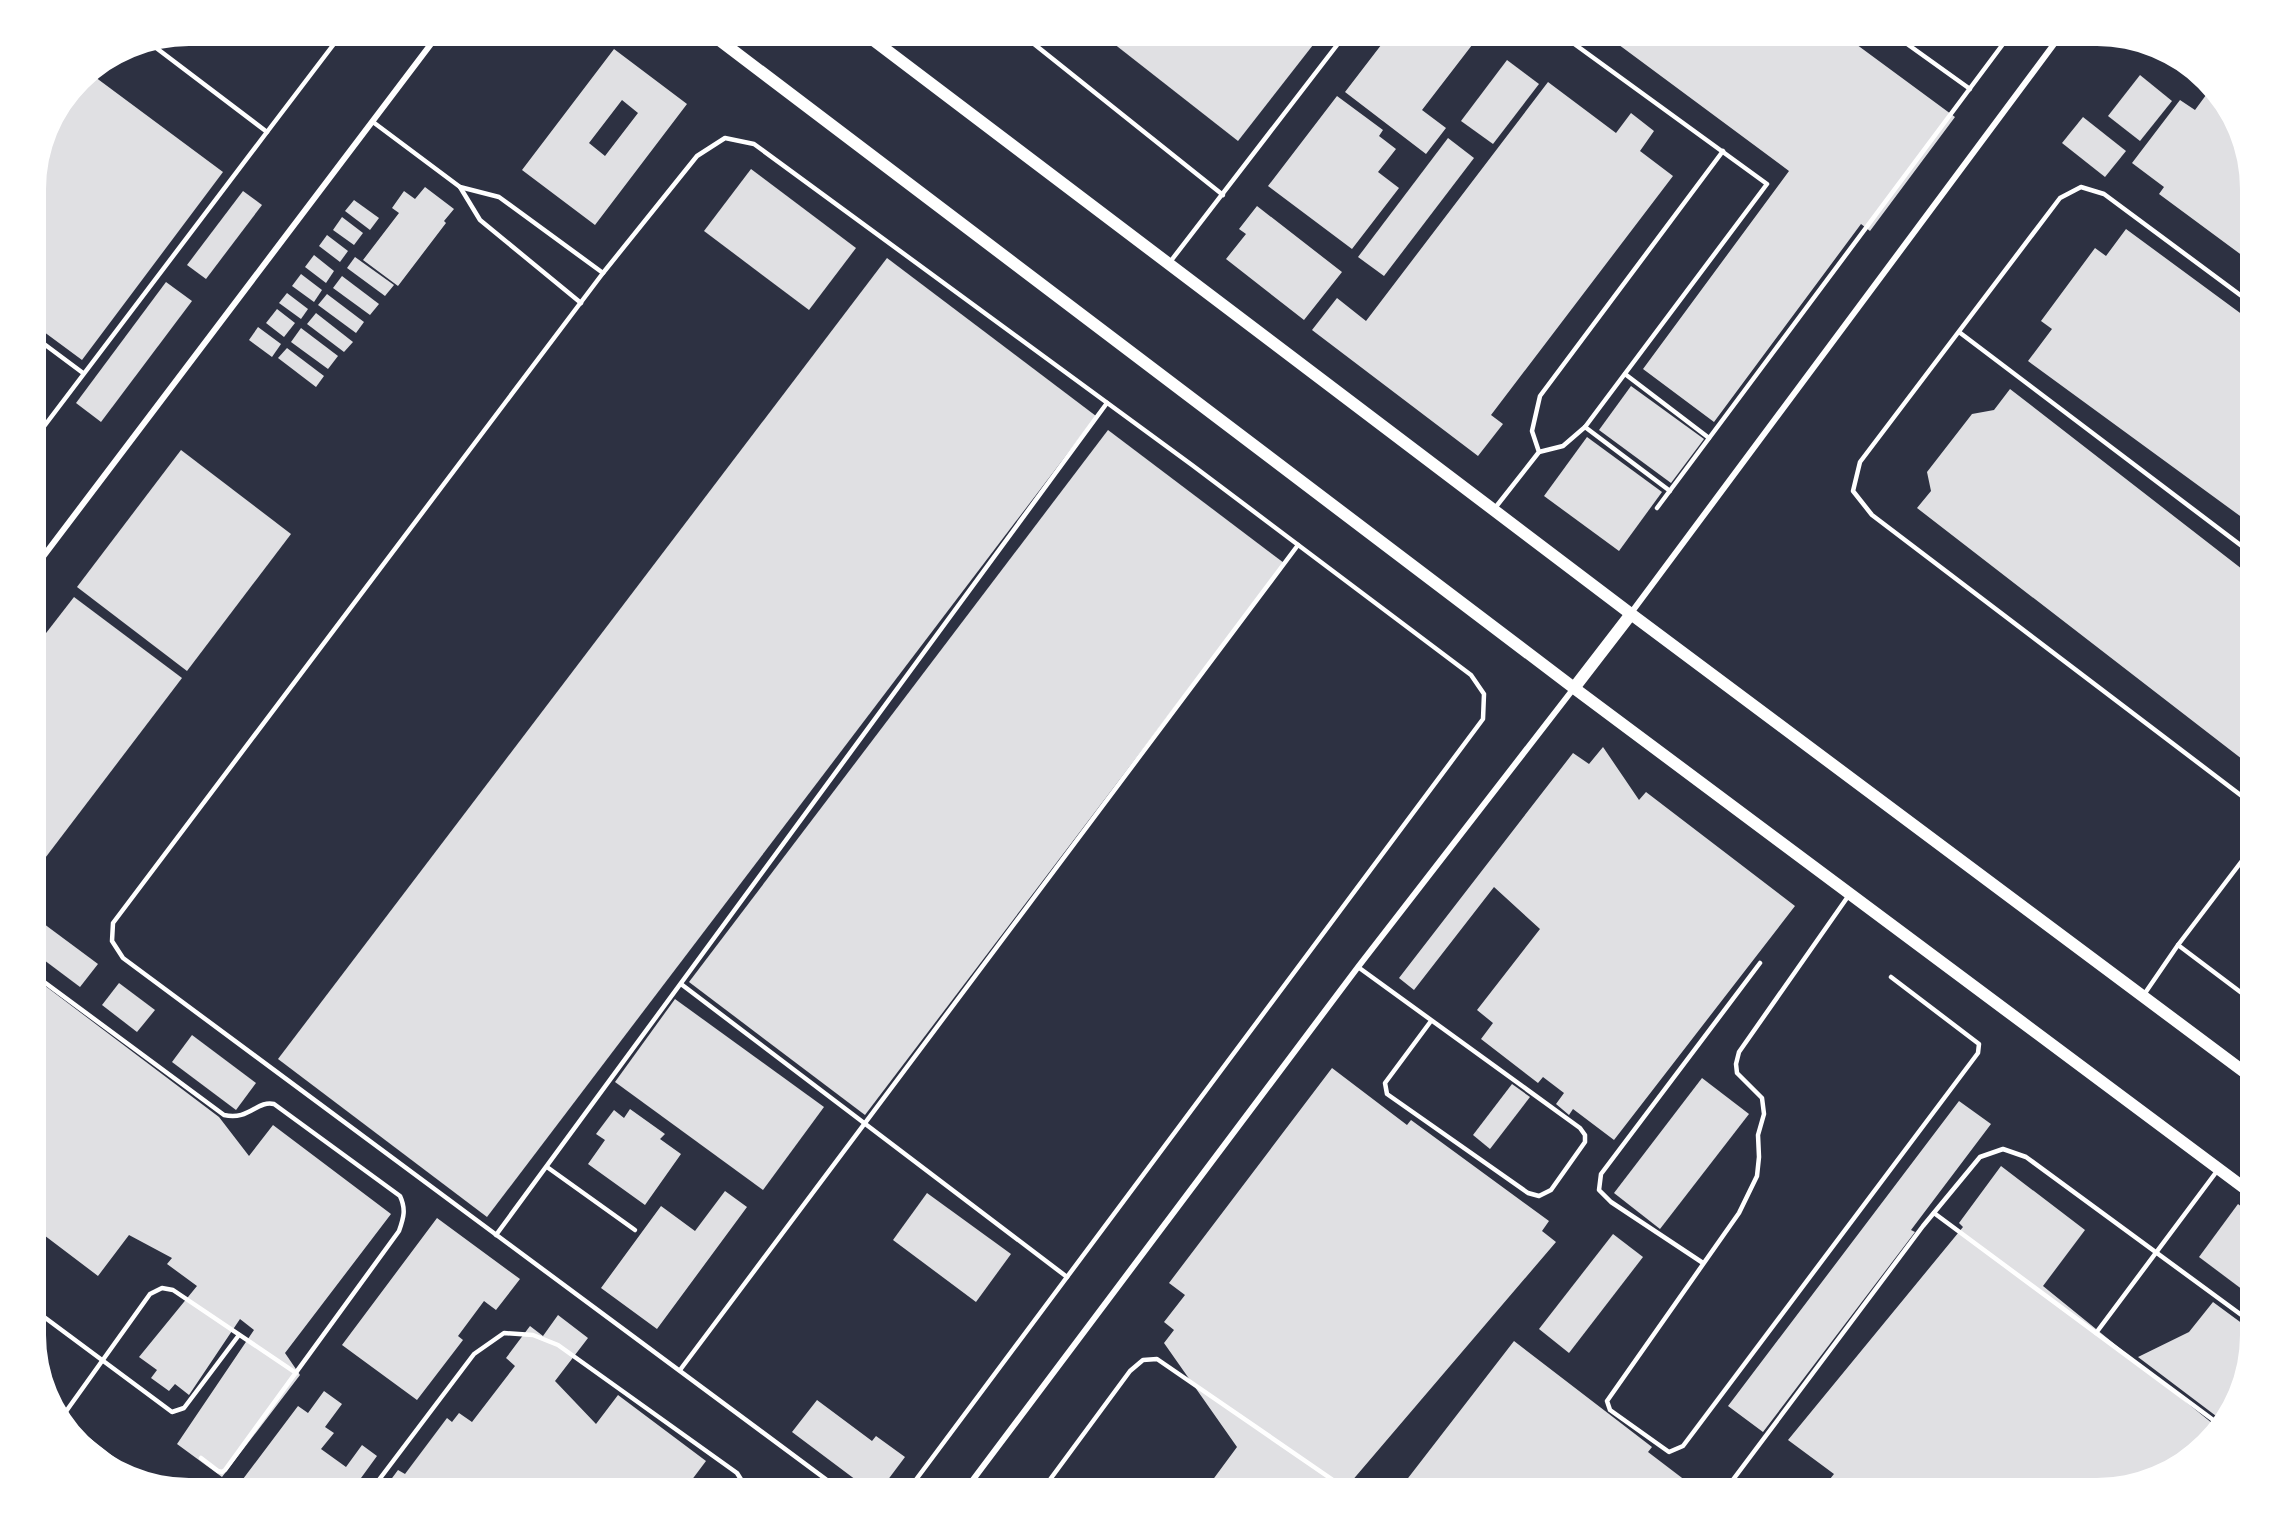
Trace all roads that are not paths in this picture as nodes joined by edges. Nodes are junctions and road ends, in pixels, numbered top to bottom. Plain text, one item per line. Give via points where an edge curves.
1 (1336, 46) edge
2 (1578, 46) edge
3 (1910, 46) edge
4 (2002, 46) edge
5 (2054, 46) edge
6 (332, 47) edge
7 (429, 47) edge
8 (728, 47) edge
9 (882, 47) edge
10 (1037, 47) edge
11 (159, 50) edge
12 (1970, 89) junction
13 (373, 122) junction
14 (267, 132) junction
15 (1723, 151) junction
16 (460, 187) junction
17 (1223, 195) junction
18 (1169, 264) junction
19 (603, 273) junction
20 (2240, 295) edge
21 (580, 303) junction
22 (1959, 332) junction
23 (47, 346) edge
24 (83, 373) junction
25 (1625, 374) junction
26 (1107, 403) junction
27 (47, 422) edge
28 (1585, 427) junction
29 (1709, 438) junction
30 (1539, 452) junction
31 (1670, 491) junction
32 (1657, 508) dead end
33 (1494, 510) junction
34 (1299, 545) junction
35 (2240, 545) edge
36 (47, 552) edge
37 (1631, 614) junction
38 (1574, 688) junction
39 (2240, 795) edge
40 (2240, 863) edge
41 (1850, 894) junction
42 (2178, 945) junction
43 (1760, 963) dead end
44 (1358, 967) junction
45 (1891, 977) dead end
46 (47, 984) edge
47 (681, 984) junction
48 (2240, 992) edge
49 (2143, 996) junction
50 (1431, 1021) junction
51 (2240, 1069) edge
52 (864, 1125) junction
53 (547, 1167) junction
54 (2219, 1169) junction
55 (2240, 1185) edge
56 (1934, 1213) junction
57 (635, 1230) dead end
58 (496, 1235) junction
59 (2156, 1252) junction
60 (1703, 1263) junction
61 (1067, 1277) junction
62 (2240, 1314) edge
63 (47, 1319) edge
64 (2096, 1333) junction
65 (239, 1335) junction
66 (102, 1361) junction
67 (680, 1370) junction
68 (296, 1372) junction
69 (68, 1409) edge
70 (2213, 1420) edge
71 (201, 1458) dead end
72 (380, 1478) edge
73 (740, 1478) edge
74 (824, 1478) edge
75 (917, 1478) edge
76 (974, 1478) edge
77 (1051, 1478) edge
78 (1330, 1478) edge
79 (1734, 1478) edge

1 - 17 lane
2 - 15 lane
3 - 12 lane
4 - 12 lane
5 - 37 street
6 - 14 lane
7 - 13 street
8 - 38 main road
9 - 18 main road
10 - 17 lane
11 - 14 lane
12 - 29 lane
13 - 16 lane
13 - 36 street
14 - 24 lane
15 - 25 lane via 1767,184
15 - 30 lane via 1540,396 1532,431
16 - 19 lane via 499,197
16 - 21 lane via 480,220
17 - 18 lane
18 - 33 main road
19 - 21 lane
19 - 26 lane via 698,156 725,138 754,144
20 - 22 lane via 2104,194 2081,187 2060,198
21 - 58 lane via 113,923 112,941 123,958
22 - 35 lane
22 - 39 lane via 1860,462 1853,491 1872,515
23 - 24 lane
24 - 27 lane
25 - 28 lane
25 - 29 lane
26 - 34 lane
26 - 47 lane
28 - 30 lane via 1563,446
28 - 31 lane
29 - 31 lane
30 - 33 lane
31 - 32 lane
33 - 37 main road
34 - 52 lane
34 - 61 lane via 1471,675 1484,694 1483,719
37 - 38 main road
37 - 49 main road
38 - 41 main road
38 - 44 street
40 - 42 lane
41 - 54 main road
41 - 60 lane via 1739,1052 1737,1073 1762,1098 1764,1114 1758,1135 1757,1176 1739,1213
42 - 48 lane
42 - 49 lane
43 - 60 lane via 1601,1174 1599,1190 1611,1202
44 - 50 lane
44 - 76 street
45 - 60 lane via 1968,1034 1979,1044 1978,1053 1683,1446 1669,1452 1610,1410 1607,1401
46 - 68 lane via 224,1115 235,1118 266,1103 274,1104 400,1196 404,1216 399,1231
47 - 52 lane
47 - 53 lane
49 - 51 main road
50 - 50 lane via 1585,1134 1585,1142 1551,1190 1539,1196 1528,1193 1387,1094 1385,1083
52 - 61 lane
52 - 67 lane
53 - 57 lane
53 - 58 lane
54 - 55 main road
54 - 59 lane
56 - 59 lane via 1980,1156 2003,1149 2026,1157
56 - 64 lane
56 - 79 lane
58 - 67 lane
59 - 62 lane
59 - 64 lane
61 - 75 lane
63 - 66 lane
64 - 70 lane
65 - 66 lane via 173,1290 162,1288 150,1294
65 - 66 lane via 178,1412 172,1412
65 - 68 lane
66 - 69 lane
67 - 74 lane
68 - 71 lane via 225,1470 218,1471
72 - 73 lane via 474,1354 504,1333 533,1335 558,1345
77 - 78 lane via 1130,1371 1143,1360 1157,1359

